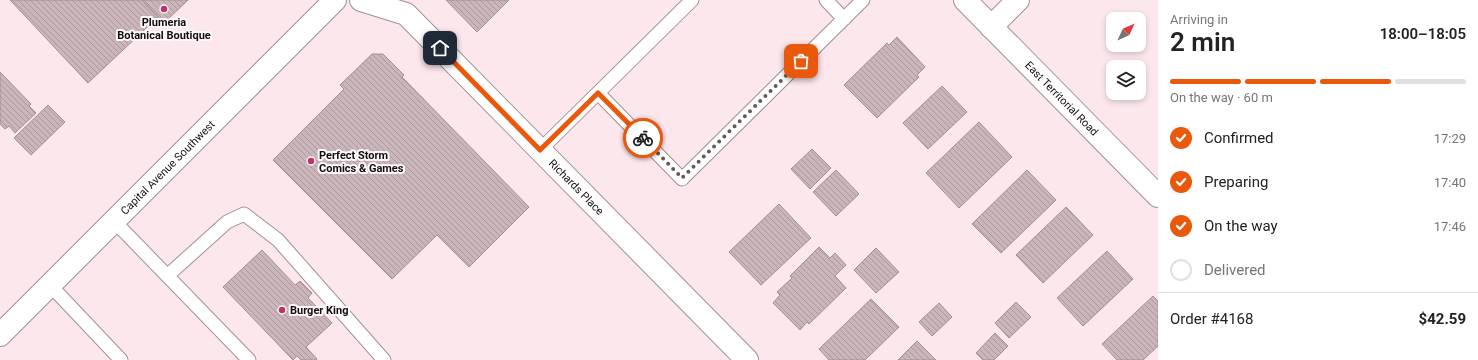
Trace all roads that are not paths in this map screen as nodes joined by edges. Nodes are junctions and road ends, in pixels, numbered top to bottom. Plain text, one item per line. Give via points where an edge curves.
1 (335, 0) edge
2 (361, 0) edge
3 (692, 0) edge
4 (826, 0) edge
5 (863, 0) edge
6 (965, 0) edge
7 (1018, 0) edge
8 (844, 19) junction
9 (991, 27) junction
10 (598, 93) junction
11 (540, 150) junction
12 (1158, 196) edge
13 (114, 221) junction
14 (167, 276) junction
15 (50, 285) junction
16 (0, 335) edge
17 (121, 360) edge
18 (248, 360) edge
19 (384, 360) edge
20 (746, 360) edge

1 - 13 street, Capital Avenue Southwest
2 - 11 street, Richards Place via 406,14
3 - 10 lane
4 - 8 lane
5 - 8 lane
6 - 9 street, East Territorial Road
7 - 9 street
8 - 10 lane via 682,178
9 - 12 street, East Territorial Road
10 - 11 lane
11 - 20 street, Richards Place
13 - 14 lane
13 - 15 street, Capital Avenue Southwest
14 - 18 lane
14 - 19 lane via 227,222 244,214 278,240
15 - 16 street, Capital Avenue Southwest
15 - 17 lane

